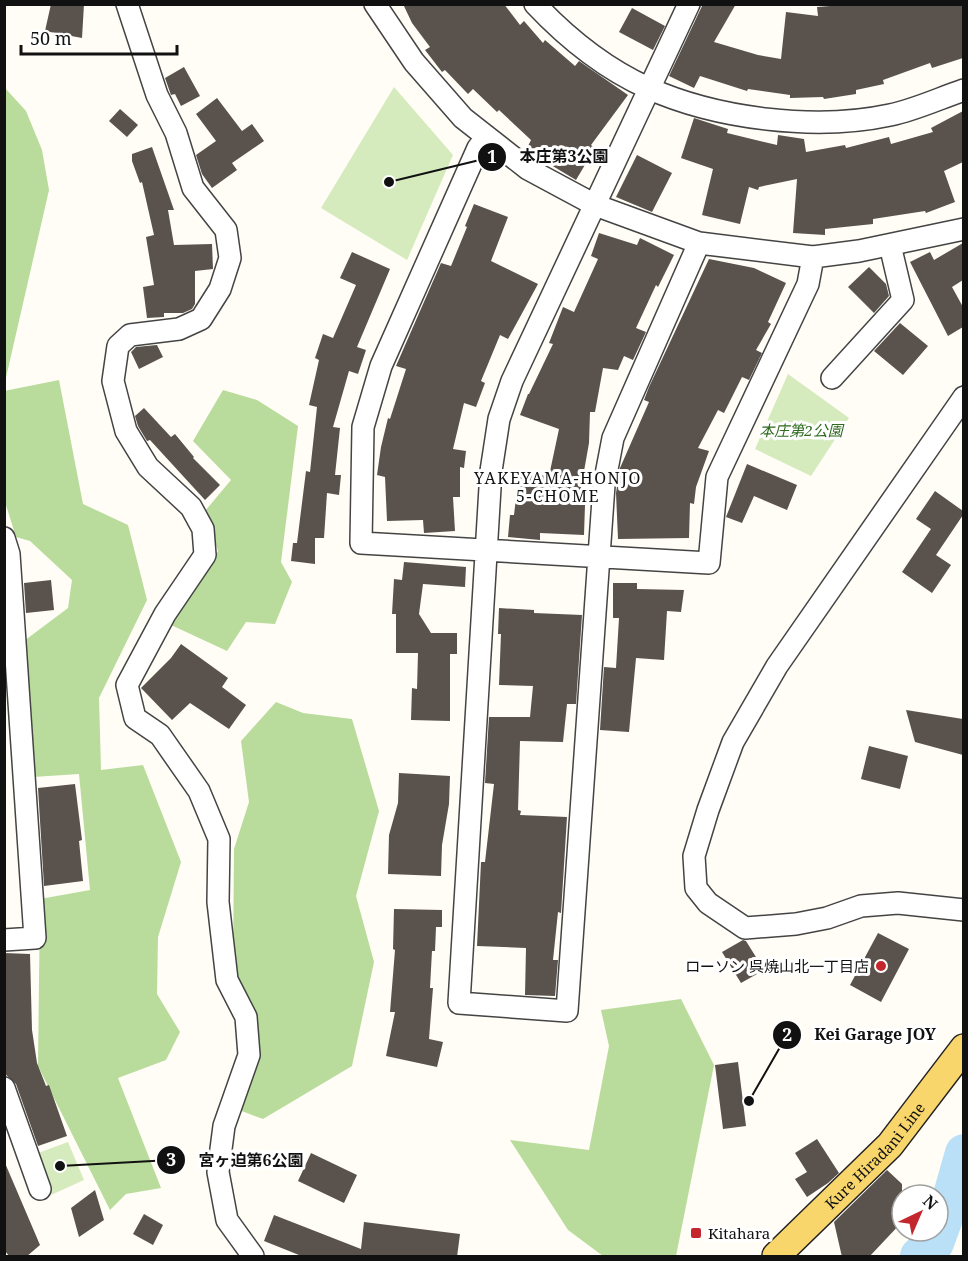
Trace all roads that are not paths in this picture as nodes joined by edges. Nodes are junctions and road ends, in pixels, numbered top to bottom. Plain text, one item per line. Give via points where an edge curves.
1 (127, 4) edge
2 (375, 4) edge
3 (535, 4) edge
4 (689, 4) edge
5 (649, 88) junction
6 (963, 90) edge
7 (487, 137) junction
8 (595, 205) junction
9 (963, 229) edge
10 (699, 243) junction
11 (890, 244) junction
12 (813, 256) junction
13 (832, 378) dead end
14 (963, 397) edge
15 (4, 538) edge
16 (487, 550) junction
17 (599, 556) junction
18 (963, 910) edge
19 (4, 940) edge
20 (963, 1048) edge
21 (4, 1088) edge
22 (40, 1189) dead end
23 (253, 1257) edge
24 (776, 1257) edge

1 - 23 street via 193,188 226,230 230,258 220,289 201,319 179,329 130,335 118,346 113,381 126,431 148,466 191,507 203,529 206,555 165,614 127,685 135,718 160,735 199,791 219,839 218,902 227,980 246,1017 249,1055 224,1126 218,1172 227,1220
2 - 7 street via 414,62 463,118
3 - 5 street via 556,26 603,62
4 - 5 street
5 - 6 street via 696,105 761,120 829,122 890,115
5 - 8 street
7 - 8 street via 528,169
7 - 16 street via 478,148 381,366 363,428 361,543
8 - 10 street
8 - 16 street via 512,381 499,419 491,471
9 - 11 street
10 - 12 street
10 - 17 street via 613,438 604,485
11 - 12 street
11 - 13 street via 903,300
12 - 17 street via 808,284 717,477 710,562
14 - 18 street via 777,666 733,742 694,856 696,888 708,903 745,928 796,924 861,906 897,903
15 - 19 street via 10,566 35,938
16 - 17 street
16 - 17 street via 459,1004 567,1011
20 - 24 main road, Kure Hiradani Line via 890,1145
21 - 22 street

